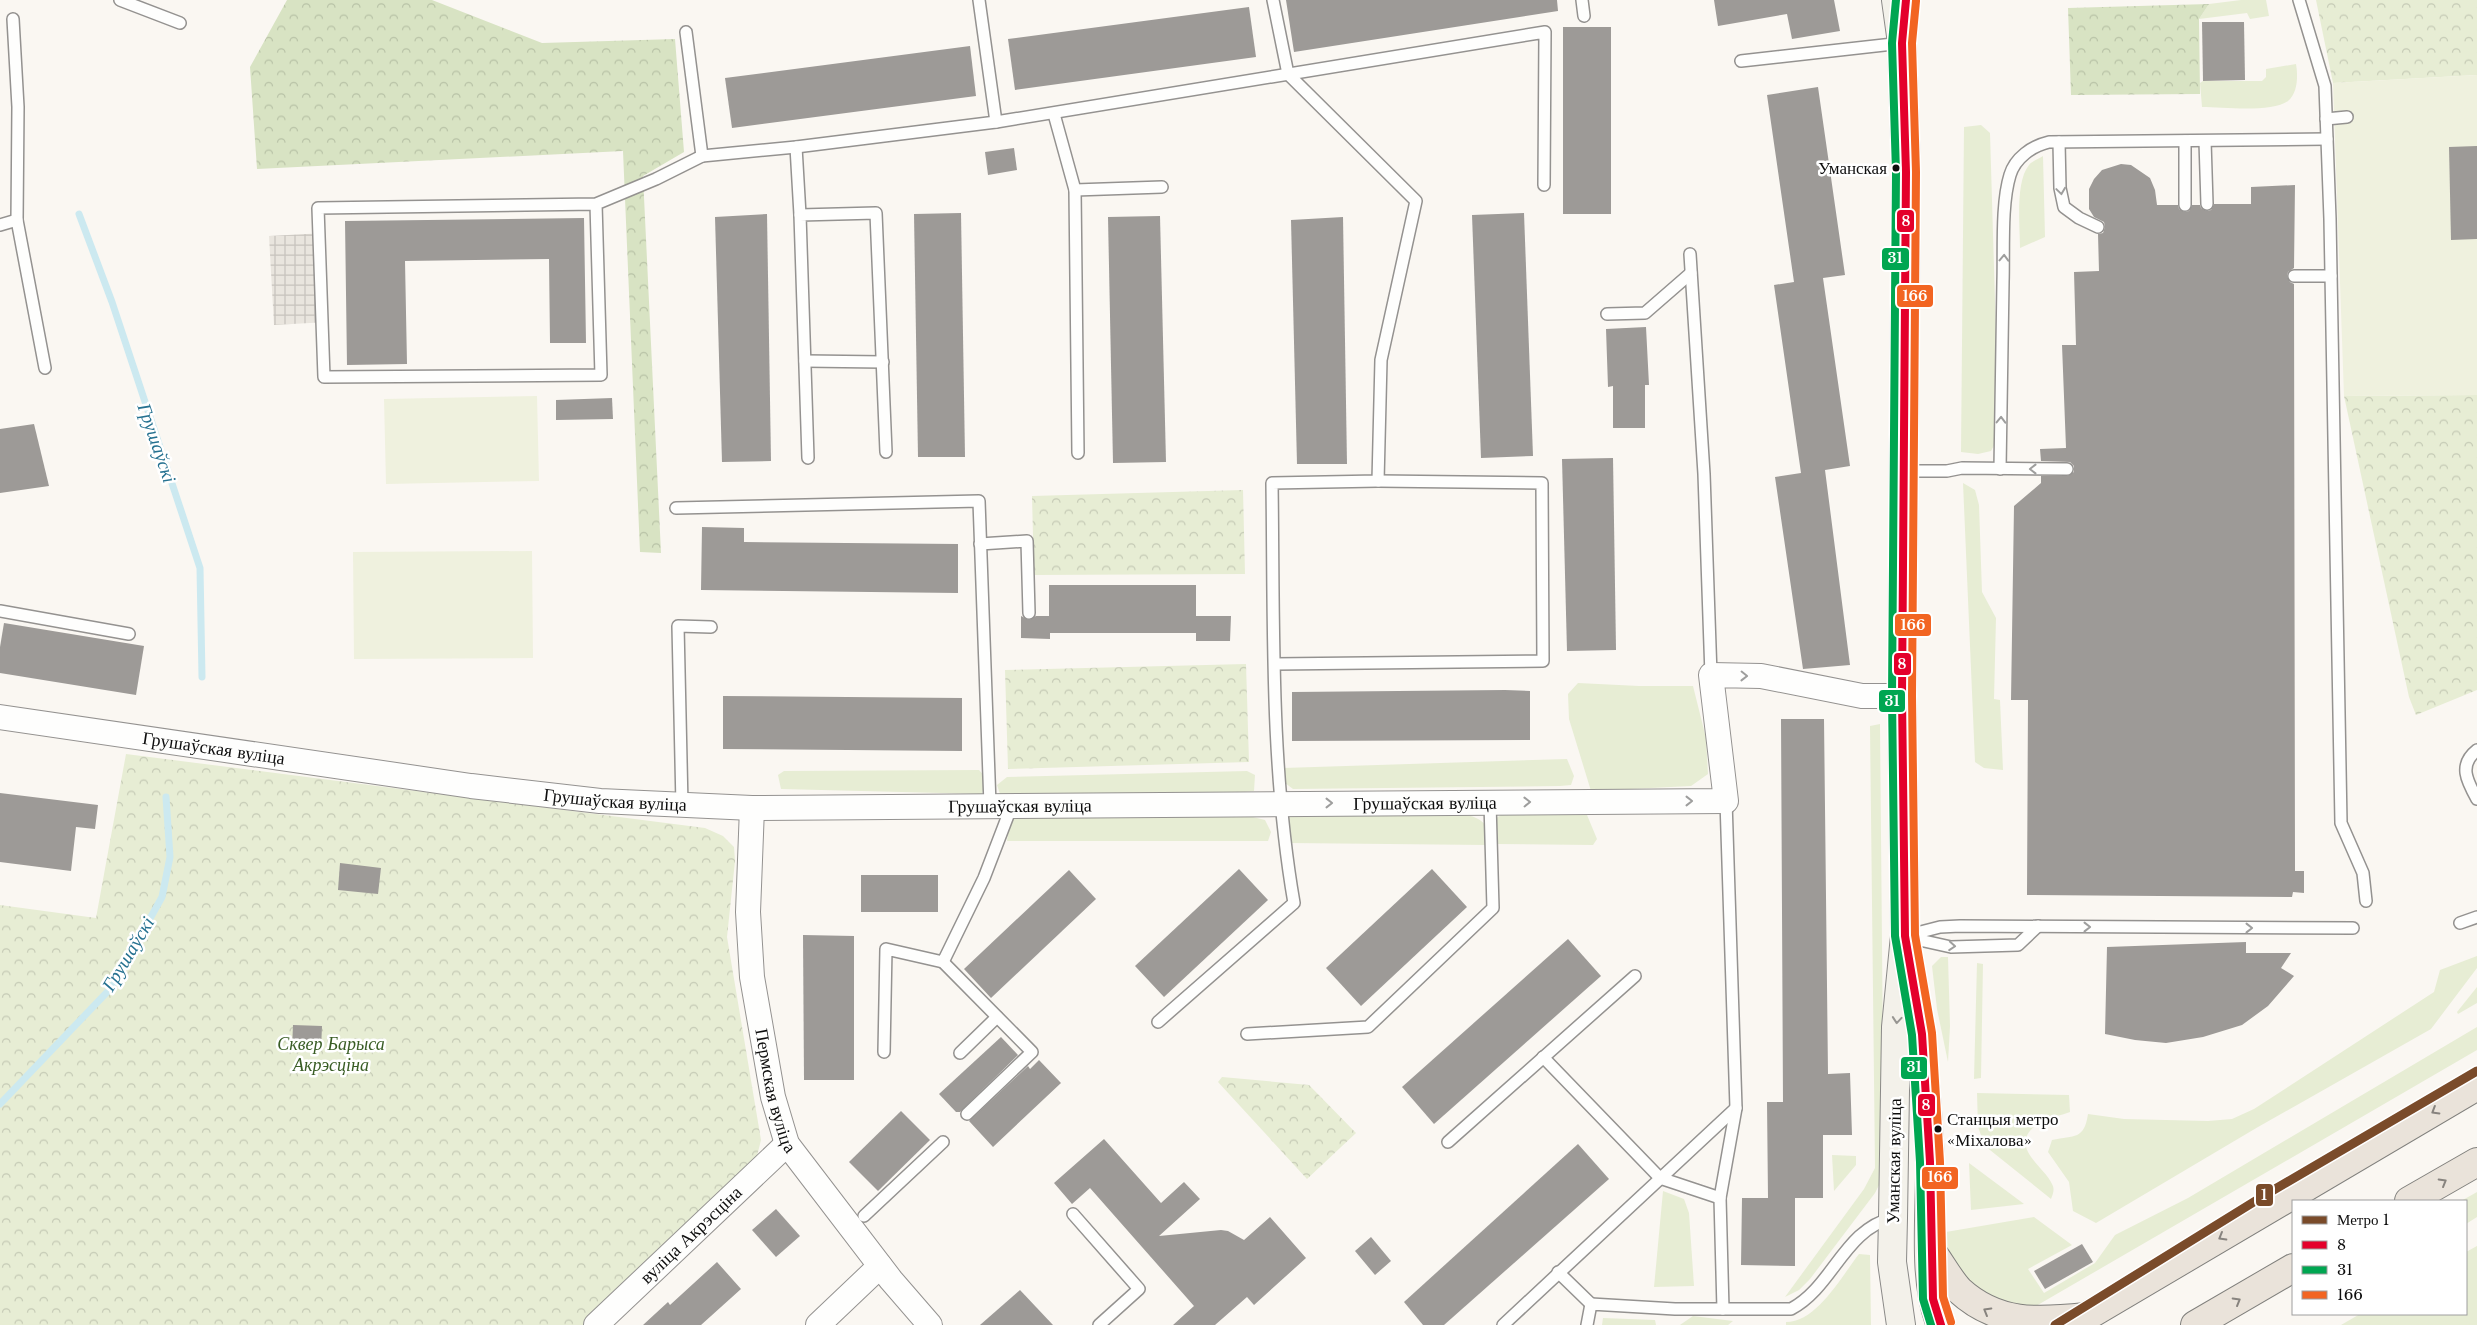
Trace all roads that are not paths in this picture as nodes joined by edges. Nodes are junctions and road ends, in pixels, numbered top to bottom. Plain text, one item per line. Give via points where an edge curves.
1 (120, 0) edge
2 (979, 0) edge
3 (1273, 0) edge
4 (1582, 0) edge
5 (1896, 0) edge
6 (1906, 0) edge
7 (2299, 0) edge
8 (1584, 16) dead end
9 (13, 19) dead end
10 (180, 23) dead end
11 (686, 32) dead end
12 (1902, 43) junction
13 (1741, 60) dead end
14 (1288, 74) junction
15 (1054, 114) junction
16 (2347, 117) dead end
17 (2326, 119) junction
18 (996, 122) junction
19 (2326, 140) junction
20 (2185, 141) junction
21 (2206, 141) junction
22 (2059, 142) junction
23 (796, 147) junction
24 (702, 156) junction
25 (1544, 185) dead end
26 (1162, 187) dead end
27 (1075, 190) junction
28 (596, 204) junction
29 (2207, 204) dead end
30 (2185, 205) dead end
31 (800, 215) junction
32 (17, 220) junction
33 (0, 225) edge
34 (2098, 226) dead end
35 (1690, 254) dead end
36 (1691, 273) junction
37 (2294, 276) dead end
38 (2331, 276) junction
39 (1607, 314) dead end
40 (805, 361) junction
41 (882, 362) junction
42 (45, 368) dead end
43 (886, 452) dead end
44 (1078, 453) dead end
45 (808, 458) dead end
46 (2000, 469) junction
47 (2066, 469) dead end
48 (1905, 471) junction
49 (1378, 481) junction
50 (676, 508) dead end
51 (980, 544) junction
52 (0, 611) edge
53 (1029, 613) dead end
54 (711, 627) dead end
55 (129, 634) dead end
56 (1275, 664) junction
57 (1711, 675) junction
58 (1902, 696) junction
59 (0, 717) edge
60 (2477, 750) edge
61 (2477, 788) edge
62 (2477, 798) edge
63 (1726, 801) junction
64 (1280, 803) junction
65 (1490, 803) junction
66 (682, 804) junction
67 (1001, 805) junction
68 (752, 808) junction
69 (2366, 901) dead end
70 (2477, 917) edge
71 (2460, 923) dead end
72 (2000, 926) junction
73 (2038, 926) junction
74 (2353, 928) dead end
75 (1905, 936) junction
76 (2018, 945) junction
77 (943, 962) junction
78 (1635, 976) dead end
79 (997, 1017) junction
80 (1158, 1022) dead end
81 (1247, 1034) dead end
82 (884, 1052) dead end
83 (960, 1053) dead end
84 (1543, 1057) junction
85 (2477, 1086) edge
86 (1736, 1108) junction
87 (967, 1114) dead end
88 (943, 1142) dead end
89 (1448, 1142) dead end
90 (787, 1144) junction
91 (2477, 1162) edge
92 (1660, 1178) junction
93 (1720, 1198) junction
94 (2411, 1200) edge
95 (1073, 1214) dead end
96 (864, 1216) dead end
97 (1893, 1218) junction
98 (1930, 1249) junction
99 (1892, 1262) junction
100 (880, 1266) junction
101 (2292, 1269) edge
102 (1558, 1272) junction
103 (1591, 1304) junction
104 (1724, 1309) junction
105 (2079, 1321) edge
106 (596, 1325) edge
107 (818, 1325) edge
108 (930, 1325) edge
109 (1100, 1325) edge
110 (1503, 1325) edge
111 (1587, 1325) edge
112 (1886, 1325) edge
113 (1901, 1325) edge
114 (1941, 1325) edge
115 (2195, 1325) edge

1 - 10 lane
2 - 18 lane
3 - 14 lane
4 - 8 lane
5 - 12 main road, Уманская вуліца
6 - 12 main road, Уманская вуліца
7 - 17 lane via 2325,86
9 - 32 lane via 18,107
11 - 24 lane
12 - 13 lane
12 - 48 main road, Уманская вуліца via 1906,172
14 - 15 lane
14 - 25 lane via 1545,32
14 - 49 lane via 1416,201 1381,360
15 - 18 lane
15 - 27 lane
16 - 17 lane
17 - 19 lane
18 - 23 lane
19 - 21 lane
19 - 38 lane
20 - 21 lane
20 - 22 lane
20 - 30 lane
21 - 29 lane
22 -> 34 lane via 2060,188 2064,207
46 -> 22 lane via 2004,255 2010,174 2020,158 2039,144
23 - 24 lane
23 - 31 lane
24 - 28 lane
26 - 27 lane
27 - 44 lane
28 - 28 lane via 318,208 324,377 601,375
31 - 40 lane
31 - 41 lane via 876,213
32 - 33 lane
32 - 42 lane
35 - 36 lane
36 - 39 lane via 1645,313
36 - 57 lane via 1704,474
37 - 38 lane
38 - 69 lane via 2342,823 2363,873
40 - 41 lane
40 - 45 lane
41 - 43 lane
47 -> 46 lane
46 - 48 lane
48 - 58 main road, Уманская вуліца
49 - 56 lane via 1272,483
49 - 56 lane via 1542,483 1543,660
50 - 51 lane via 979,501
51 - 53 lane via 1027,542
51 - 67 lane
52 - 55 lane
54 - 66 lane via 678,626
56 - 64 lane
57 -> 58 street via 1761,676 1862,696
57 - 63 street
58 - 75 main road, Уманская вуліца
59 - 66 street, Грушаўская вуліца via 471,786 600,801
60 - 62 lane via 2469,756 2464,768
61 - 62 lane
65 -> 63 street, Грушаўская вуліца
63 - 86 lane
64 -> 65 street, Грушаўская вуліца
64 - 67 street, Грушаўская вуліца
64 - 80 lane via 1294,903
65 - 81 lane via 1493,908 1481,920 1368,1026
66 - 68 street, Грушаўская вуліца
67 - 68 street, Грушаўская вуліца
67 - 77 lane via 984,878
68 - 90 street, Пермская вуліца via 748,912 752,977 773,1097
70 - 71 lane
72 - 73 lane
72 - 75 lane via 1940,927
72 - 76 lane
73 -> 74 lane
73 - 76 lane
75 -> 76 lane via 1951,947
75 -> 97 main road, Уманская вуліца via 1896,1028
75 - 98 main road, Уманская вуліца via 1922,1034 1930,1162
77 - 79 lane
77 - 82 lane via 886,949
78 - 84 lane
79 - 83 lane
79 - 87 lane via 1032,1052
84 - 89 lane
84 - 92 lane
85 -> 105 main road
86 - 92 lane
86 - 93 lane
88 - 96 lane
90 - 100 street, Пермская вуліца
90 - 106 street, вуліца Акрэсціна
94 -> 91 main road
92 - 93 lane
92 - 102 lane
93 - 104 lane
95 - 109 lane via 1139,1289
97 - 99 main road, Уманская вуліца
97 - 104 lane via 1865,1229 1804,1303 1791,1309
105 -> 98 main road via 2031,1322 1994,1315 1974,1304 1959,1290
98 - 114 main road, Уманская вуліца via 1933,1299
99 - 112 main road
99 - 113 main road, Уманская вуліца
100 - 107 street
100 - 108 street, Пермская вуліца
115 -> 101 main road
102 - 103 lane
102 - 110 lane
103 - 104 lane
103 - 111 lane

